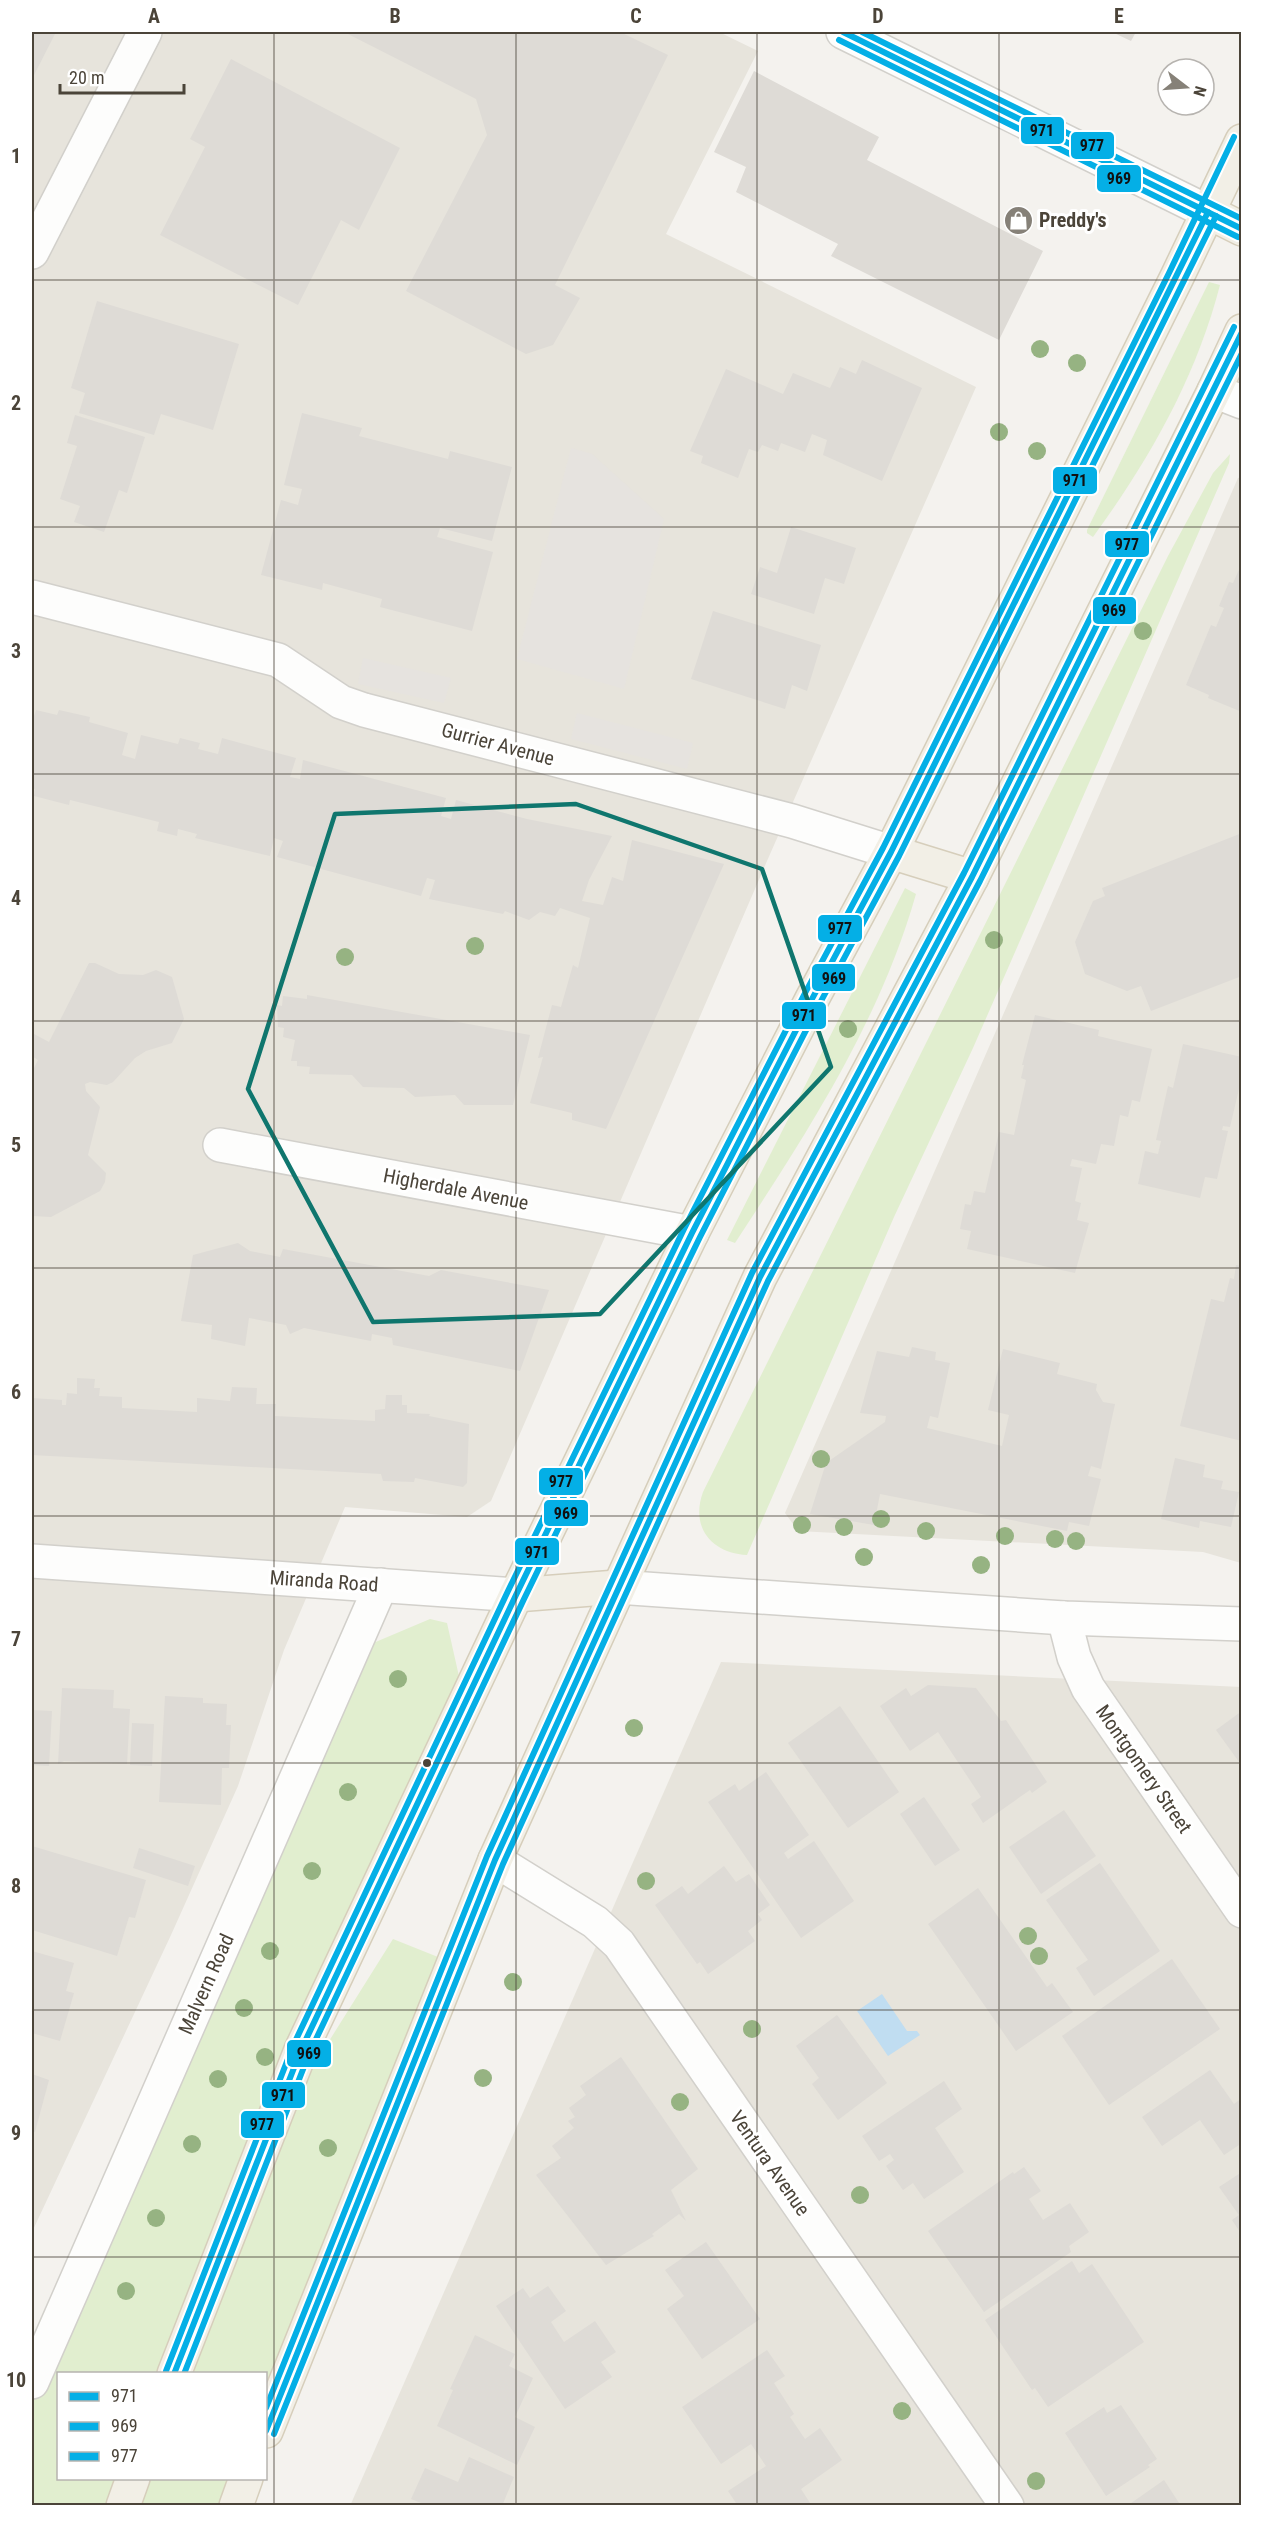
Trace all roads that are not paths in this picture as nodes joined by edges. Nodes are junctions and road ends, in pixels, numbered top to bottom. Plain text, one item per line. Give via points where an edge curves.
1 (144, 32) edge
2 (843, 32) edge
3 (1242, 141) edge
4 (1208, 212) junction
5 (1242, 229) edge
6 (32, 252) edge
7 (1242, 331) edge
8 (1228, 396) edge
9 (32, 597) edge
10 (891, 852) junction
11 (972, 878) junction
12 (220, 1145) dead end
13 (692, 1233) junction
14 (32, 1561) edge
15 (381, 1585) junction
16 (617, 1587) junction
17 (516, 1595) junction
18 (1065, 1618) junction
19 (1242, 1624) edge
20 (495, 1860) junction
21 (1242, 1911) edge
22 (174, 2372) edge
23 (32, 2382) edge
24 (267, 2429) edge
25 (132, 2480) edge
26 (245, 2480) edge
27 (123, 2505) edge
28 (236, 2505) edge
29 (1007, 2505) edge

1 - 6 street
2 - 4 street
3 - 4 main road
4 - 5 main road
4 - 10 main road
7 - 8 main road
8 - 11 main road
9 - 10 street, Gurrier Avenue via 278,660 341,702 364,710 792,821
10 - 11 main road, Gurrier Avenue
10 - 13 main road
11 - 16 main road via 760,1277
12 - 13 street, Higherdale Avenue
13 - 17 main road
14 - 15 street, Miranda Road
15 - 17 street, Miranda Road
15 - 23 street, Malvern Road
16 - 17 main road, Miranda Road
16 - 18 street
16 - 20 main road
17 - 22 main road via 302,2050
18 - 19 street
18 - 21 street, Montgomery Street via 1074,1657 1088,1688
20 - 24 main road
20 - 29 street, Ventura Avenue via 595,1922 619,1944
25 - 27 main road
26 - 28 main road

